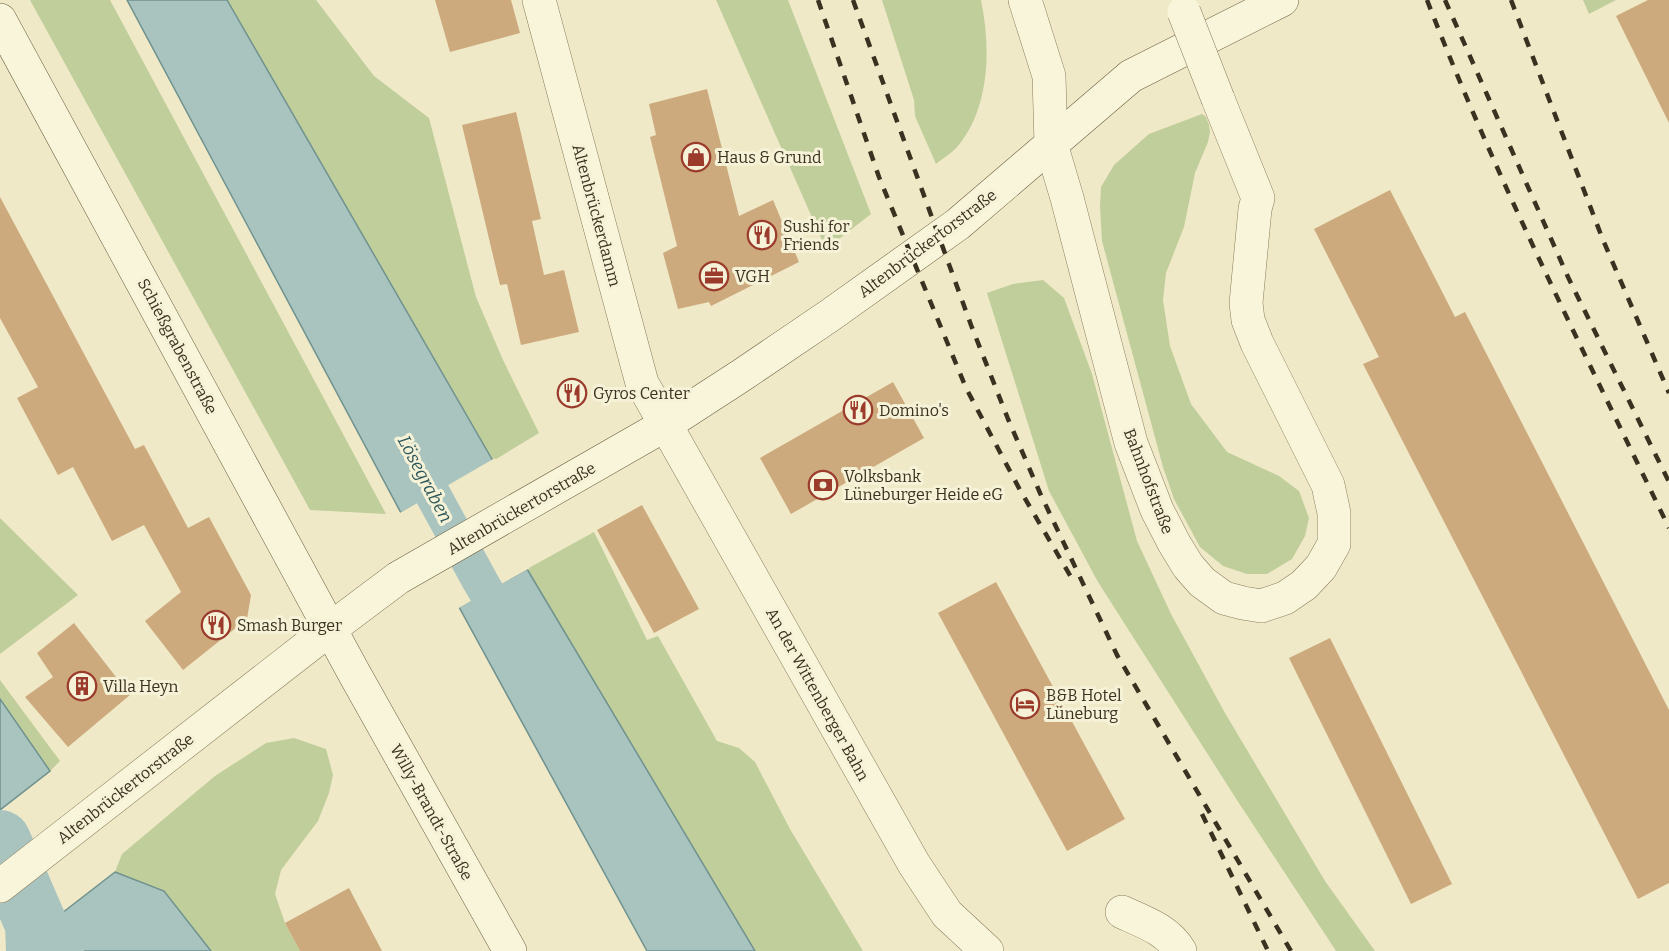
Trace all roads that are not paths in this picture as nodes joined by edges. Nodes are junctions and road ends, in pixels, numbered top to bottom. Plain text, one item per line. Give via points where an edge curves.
1 (539, 0) edge
2 (1025, 0) edge
3 (1179, 0) edge
4 (1282, 0) edge
5 (0, 20) edge
6 (1051, 144) junction
7 (665, 425) junction
8 (330, 629) junction
9 (354, 673) joint
10 (0, 886) edge
11 (1122, 912) dead end
12 (510, 951) edge
13 (987, 951) edge
14 (1180, 951) edge

1 - 7 street, Altenbrückerdamm via 642,383
2 - 6 street, Bahnhofstraße via 1049,76
3 - 6 street, Bahnhofstraße, bridge via 1258,198 1247,284 1248,320 1328,485 1334,513 1334,544 1321,567 1285,598 1261,606 1224,598 1202,582 1174,543 1131,443
4 - 6 street, Altenbrückertorstraße via 1131,76
5 - 8 street, Schießgrabenstraße
6 - 7 street, Altenbrückertorstraße via 958,224 819,323
7 - 8 street, Altenbrückertorstraße via 398,578
7 - 13 street, An der Wittenberger Bahn via 914,864 947,914
8 - 9 street, Schießgrabenstraße
8 - 10 street, Altenbrückertorstraße
9 - 12 street, Willy-Brandt-Straße
11 - 14 street via 1173,940

